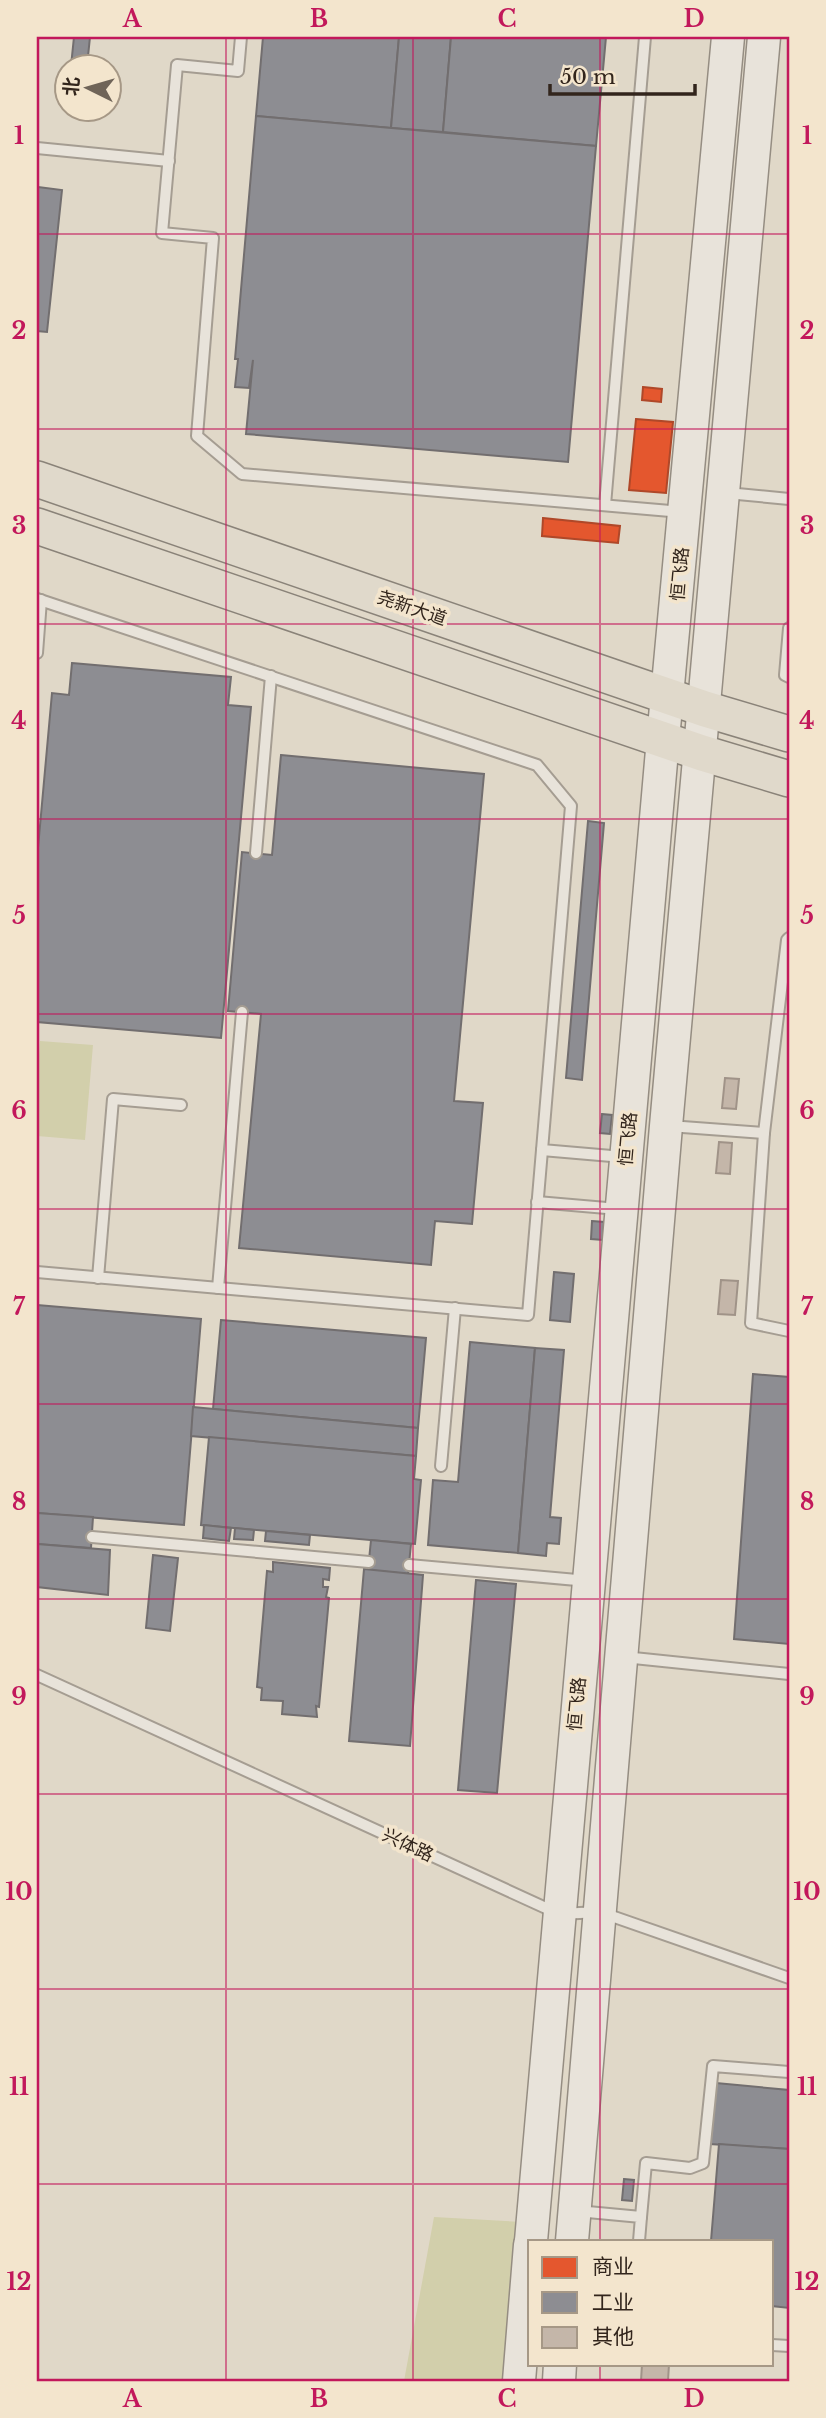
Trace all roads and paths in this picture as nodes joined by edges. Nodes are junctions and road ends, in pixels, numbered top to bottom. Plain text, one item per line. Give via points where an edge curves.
1 (241, 37) edge
2 (645, 37) edge
3 (728, 37) edge
4 (764, 37) edge
5 (37, 148) edge
6 (169, 161) junction
7 (37, 479) edge
8 (724, 492) junction
9 (789, 499) edge
10 (605, 505) junction
11 (685, 512) junction
12 (37, 526) edge
13 (39, 599) edge
14 (789, 628) edge
15 (37, 653) edge
16 (271, 676) junction
17 (789, 677) edge
18 (668, 696) junction
19 (705, 709) junction
20 (789, 734) edge
21 (663, 739) junction
22 (702, 753) junction
23 (789, 779) edge
24 (256, 853) dead end
25 (789, 938) edge
26 (242, 1012) dead end
27 (181, 1105) dead end
28 (666, 1126) junction
29 (764, 1133) junction
30 (542, 1150) junction
31 (626, 1157) junction
32 (537, 1202) junction
33 (621, 1209) junction
34 (37, 1272) edge
35 (98, 1278) junction
36 (218, 1288) junction
37 (455, 1308) junction
38 (789, 1331) edge
39 (441, 1466) dead end
40 (92, 1537) dead end
41 (369, 1562) dead end
42 (409, 1565) dead end
43 (588, 1581) junction
44 (622, 1656) junction
45 (789, 1674) edge
46 (37, 1675) edge
47 (600, 1912) junction
48 (559, 1914) junction
49 (789, 1978) edge
50 (789, 2072) edge
51 (641, 2217) junction
52 (573, 2226) edge
53 (530, 2240) edge
54 (639, 2240) edge
55 (528, 2268) edge
56 (519, 2381) edge

1 - 6 lane via 238,71 177,65
2 - 10 lane
3 - 11 main road, 恒飞路
4 - 8 main road, 恒飞路
5 - 6 lane
6 - 10 lane via 162,233 213,237 197,436 242,474
7 - 18 main road, 尧新大道
8 - 9 lane
8 - 19 main road, 恒飞路
10 - 11 lane
11 - 18 main road, 恒飞路
12 - 21 main road
13 - 15 lane
13 - 16 lane
14 - 17 lane via 785,675
16 - 24 lane
16 - 30 lane via 537,765 571,806
18 - 19 main road, 尧新大道
18 - 21 main road, 恒飞路
19 - 20 main road, 尧新大道
19 - 22 main road, 恒飞路
21 - 22 main road
21 - 31 main road, 恒飞路
22 - 23 main road
22 - 28 main road, 恒飞路
25 - 29 lane
26 - 36 lane
27 - 35 lane via 113,1099
28 - 29 lane
28 - 44 main road, 恒飞路
29 - 38 lane via 751,1323
30 - 31 lane
30 - 32 lane
31 - 33 main road, 恒飞路
32 - 33 lane
32 - 37 lane via 528,1315
33 - 43 main road, 恒飞路
34 - 35 lane
35 - 36 lane
36 - 37 lane
37 - 39 lane
40 - 41 lane
42 - 43 lane
43 - 48 main road, 恒飞路
44 - 45 lane
44 - 47 main road, 恒飞路
46 - 48 lane, 兴体路
47 - 48 lane, 兴体路
47 - 49 lane, 兴体路
47 - 52 main road, 恒飞路
48 - 53 main road, 恒飞路
50 - 51 lane via 713,2066 703,2163 690,2168 646,2163
51 - 52 lane
51 - 54 lane
55 - 56 main road, 恒飞路

